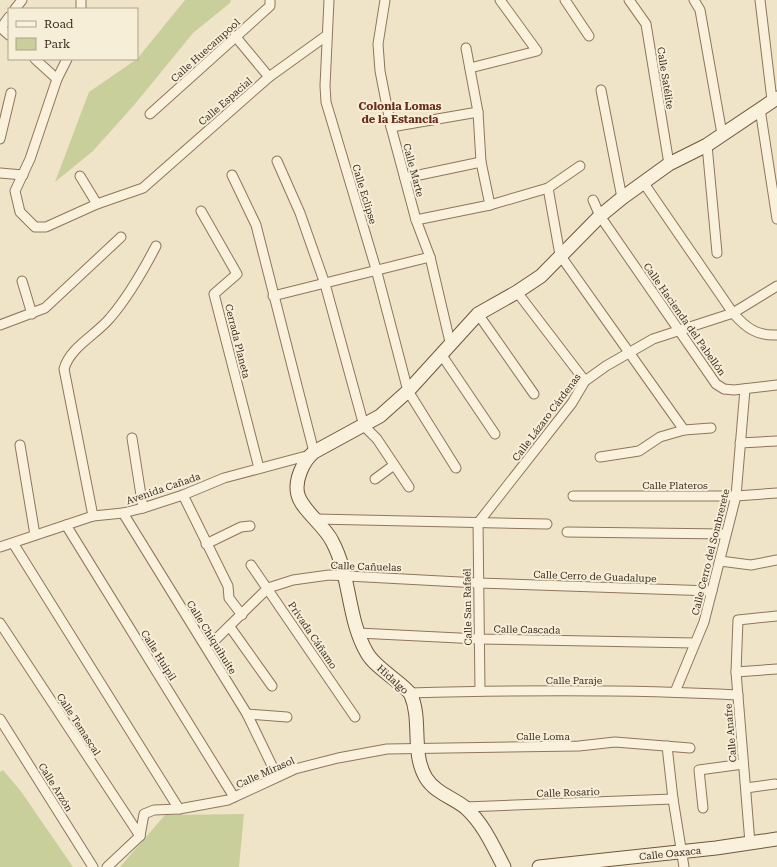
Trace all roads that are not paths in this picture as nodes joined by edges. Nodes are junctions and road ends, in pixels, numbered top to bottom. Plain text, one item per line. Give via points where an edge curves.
1 (22, 0) edge
2 (270, 0) edge
3 (329, 0) edge
4 (385, 0) edge
5 (500, 0) edge
6 (565, 0) edge
7 (629, 0) edge
8 (694, 0) edge
9 (760, 0) edge
10 (16, 8) edge
11 (8, 18) edge
12 (8, 34) edge
13 (235, 36) junction
14 (326, 36) junction
15 (589, 36) dead end
16 (466, 48) dead end
17 (36, 60) edge
18 (66, 60) edge
19 (470, 68) junction
20 (269, 77) junction
21 (57, 79) junction
22 (600, 90) dead end
23 (11, 93) dead end
24 (775, 99) edge
25 (760, 108) junction
26 (478, 112) junction
27 (150, 114) dead end
28 (391, 127) junction
29 (722, 134) junction
30 (0, 139) edge
31 (707, 145) junction
32 (277, 161) dead end
33 (481, 162) junction
34 (669, 164) junction
35 (580, 166) dead end
36 (0, 173) edge
37 (22, 175) junction
38 (232, 175) dead end
39 (80, 176) dead end
40 (405, 178) junction
41 (643, 182) junction
42 (548, 188) junction
43 (622, 198) junction
44 (592, 200) dead end
45 (97, 204) junction
46 (490, 205) junction
47 (201, 211) dead end
48 (600, 216) junction
49 (777, 219) edge
50 (416, 220) junction
51 (121, 237) dead end
52 (156, 246) dead end
53 (717, 253) dead end
54 (560, 255) junction
55 (430, 257) junction
56 (376, 269) junction
57 (22, 281) dead end
58 (325, 284) junction
59 (777, 286) edge
60 (518, 292) junction
61 (273, 296) junction
62 (734, 313) junction
63 (32, 314) junction
64 (478, 314) junction
65 (0, 325) edge
66 (679, 330) junction
67 (777, 335) edge
68 (450, 342) junction
69 (628, 353) junction
70 (441, 354) junction
71 (585, 381) junction
72 (777, 385) edge
73 (745, 389) junction
74 (408, 391) junction
75 (534, 394) dead end
76 (364, 426) junction
77 (711, 428) dead end
78 (684, 430) junction
79 (495, 434) dead end
80 (132, 438) dead end
81 (777, 441) edge
82 (740, 443) junction
83 (20, 445) dead end
84 (312, 453) junction
85 (600, 457) dead end
86 (394, 465) junction
87 (259, 468) junction
88 (456, 468) dead end
89 (375, 479) dead end
90 (409, 487) dead end
91 (777, 493) edge
92 (182, 495) junction
93 (573, 496) dead end
94 (736, 496) junction
95 (143, 508) junction
96 (123, 514) junction
97 (93, 516) junction
98 (316, 519) junction
99 (478, 523) junction
100 (547, 524) dead end
101 (66, 525) junction
102 (250, 526) dead end
103 (567, 532) dead end
104 (726, 534) junction
105 (35, 535) junction
106 (13, 543) junction
107 (206, 544) junction
108 (0, 547) edge
109 (777, 560) edge
110 (720, 561) junction
111 (251, 565) dead end
112 (344, 574) junction
113 (478, 584) junction
114 (268, 588) junction
115 (712, 591) junction
116 (242, 614) junction
117 (777, 616) edge
118 (0, 623) edge
119 (230, 627) junction
120 (358, 633) junction
121 (479, 639) junction
122 (695, 643) junction
123 (207, 648) junction
124 (777, 669) edge
125 (736, 672) junction
126 (272, 686) dead end
127 (480, 691) junction
128 (675, 692) junction
129 (410, 693) junction
130 (738, 695) junction
131 (247, 714) junction
132 (287, 717) dead end
133 (355, 717) dead end
134 (0, 719) edge
135 (667, 746) junction
136 (418, 747) junction
137 (690, 748) dead end
138 (743, 764) junction
139 (277, 776) junction
140 (775, 784) dead end
141 (746, 788) junction
142 (234, 797) junction
143 (673, 799) junction
144 (465, 807) junction
145 (703, 808) dead end
146 (179, 809) junction
147 (140, 836) junction
148 (777, 839) edge
149 (750, 843) junction
150 (681, 852) junction
151 (93, 867) edge
152 (107, 867) edge
153 (504, 867) edge
154 (539, 867) edge
155 (684, 867) edge

1 - 10 street
2 - 13 street, Calle Huecampool via 270,6
3 - 14 street, Calle Eclipse
4 - 28 street, Calle Marte via 378,44 380,72
5 - 19 street via 537,51
6 - 15 street
7 - 34 street, Calle Satélite via 646,24
8 - 29 street via 700,10
9 - 24 street
11 - 12 street via 1,28
13 - 20 street
13 - 27 street, Calle Huecampool
14 - 20 street, Calle Espacial
14 - 56 street, Calle Eclipse via 326,102
16 - 19 street
17 - 21 street
18 - 21 street
19 - 26 street
20 - 45 street, Calle Espacial via 143,188
21 - 37 street via 30,159
22 - 43 street
23 - 30 street
24 - 25 street
25 - 29 street
25 - 49 street
26 - 28 street
26 - 33 street
28 - 40 street, Calle Marte
29 - 31 street
31 - 34 street
31 - 53 street
32 - 58 street via 300,213
33 - 40 street
33 - 46 street
34 - 41 street
35 - 42 street
36 - 37 street
37 - 45 street via 15,191 20,212 35,227 46,227
38 - 61 street via 256,225
39 - 45 street
40 - 50 street, Calle Marte
41 - 43 street
41 - 62 street
42 - 46 street
42 - 54 street
43 - 48 street
44 - 48 street, Calle Hacienda del Pabellón
46 - 50 street
47 - 87 street, Cerrada Planeta via 236,274 214,294
48 - 54 street
48 - 66 street, Calle Hacienda del Pabellón
50 - 55 street, Calle Marte
51 - 63 street via 45,308
52 - 97 street via 136,283 110,318 67,358 64,369
54 - 60 street via 541,276
54 - 69 street
55 - 56 street
55 - 68 street, Calle Marte
56 - 58 street
56 - 74 street, Calle Eclipse
57 - 63 street
58 - 61 street
58 - 76 street
59 - 62 street, Calle Lázaro Cárdenas
60 - 64 street
60 - 71 street
61 - 84 street
62 - 66 street, Calle Lázaro Cárdenas
62 - 67 street via 744,326 755,333
63 - 65 street
64 - 68 street
64 - 75 street
66 - 69 street, Calle Lázaro Cárdenas via 653,338
66 - 73 street, Calle Hacienda del Pabellón via 716,384 724,389
68 - 70 street
69 - 71 street, Calle Lázaro Cárdenas
69 - 78 street
70 - 74 street
70 - 79 street
71 - 99 street, Calle Lázaro Cárdenas via 572,404
72 - 73 street, Calle Hacienda del Pabellón
73 - 82 street, Calle Cerro del Sombrerete
74 - 76 street via 380,416
74 - 88 street, Calle Eclipse
76 - 84 street
76 - 86 street via 377,439
77 - 78 street
78 - 85 street via 660,437 639,451
80 - 95 street
81 - 82 street
82 - 94 street, Calle Cerro del Sombrerete
83 - 105 street
84 - 87 street, Avenida Cañada
84 - 98 street, Hidalgo via 297,483 302,504
86 - 89 street
86 - 90 street
87 - 92 street, Avenida Cañada via 224,478
91 - 94 street, Calle Plateros
92 - 95 street, Avenida Cañada
92 - 107 street
93 - 94 street, Calle Plateros
94 - 104 street, Calle Cerro del Sombrerete
95 - 96 street, Avenida Cañada
96 - 97 street, Avenida Cañada
96 - 123 street, Calle Chiquihuite
97 - 101 street, Avenida Cañada
98 - 99 street
98 - 112 street, Hidalgo via 332,540
99 - 100 street
99 - 113 street, Calle San Rafaél
101 - 105 street, Avenida Cañada
101 - 142 street, Calle Huipil
102 - 107 street via 241,527
103 - 104 street
104 - 110 street, Calle Cerro del Sombrerete
105 - 106 street, Avenida Cañada
106 - 108 street, Avenida Cañada
106 - 146 street
107 - 116 street via 228,586 229,598
109 - 110 street via 751,565
110 - 115 street, Calle Cerro del Sombrerete
111 - 114 street, Privada Cáñamo
112 - 113 street, Calle Cañuelas
112 - 114 street, Calle Cañuelas via 292,580
112 - 120 street, Hidalgo
113 - 115 street, Calle Cerro de Guadalupe
113 - 121 street, Calle San Rafaél
114 - 116 street, Calle Cañuelas
114 - 133 street, Privada Cáñamo
115 - 122 street, Calle Cerro del Sombrerete via 704,622
116 - 119 street, Calle Cañuelas
117 - 125 street, Calle Anafre via 738,620
118 - 147 street, Calle Temascal
119 - 123 street, Calle Cañuelas
119 - 126 street
120 - 121 street, Calle Cascada
120 - 129 street, Hidalgo via 368,654 381,670
121 - 122 street, Calle Cascada
121 - 127 street, Calle San Rafaél
122 - 128 street, Calle Cerro del Sombrerete
123 - 131 street, Calle Chiquihuite
124 - 125 street
125 - 130 street, Calle Anafre
127 - 128 street, Calle Paraje
127 - 129 street, Calle Paraje
128 - 130 street, Calle Paraje
129 - 136 street, Hidalgo via 415,711
130 - 138 street, Calle Anafre
131 - 132 street
131 - 139 street, Calle Chiquihuite
134 - 151 street, Calle Arzón
135 - 136 street, Calle Loma via 615,742 580,746
135 - 137 street, Calle Loma
135 - 143 street
136 - 139 street, Calle Mirasol via 387,749 338,758
136 - 144 street, Hidalgo via 426,779 446,797
138 - 141 street, Calle Anafre
138 - 145 street via 699,770
139 - 142 street, Calle Mirasol
140 - 141 street
141 - 149 street, Calle Anafre
142 - 146 street, Calle Mirasol
143 - 144 street, Calle Rosario
143 - 150 street
144 - 153 street, Hidalgo via 480,823
146 - 147 street, Calle Mirasol via 154,810 144,814
147 - 152 street
148 - 149 street, Calle Oaxaca
149 - 150 street, Calle Oaxaca
150 - 154 street, Calle Oaxaca
150 - 155 street

